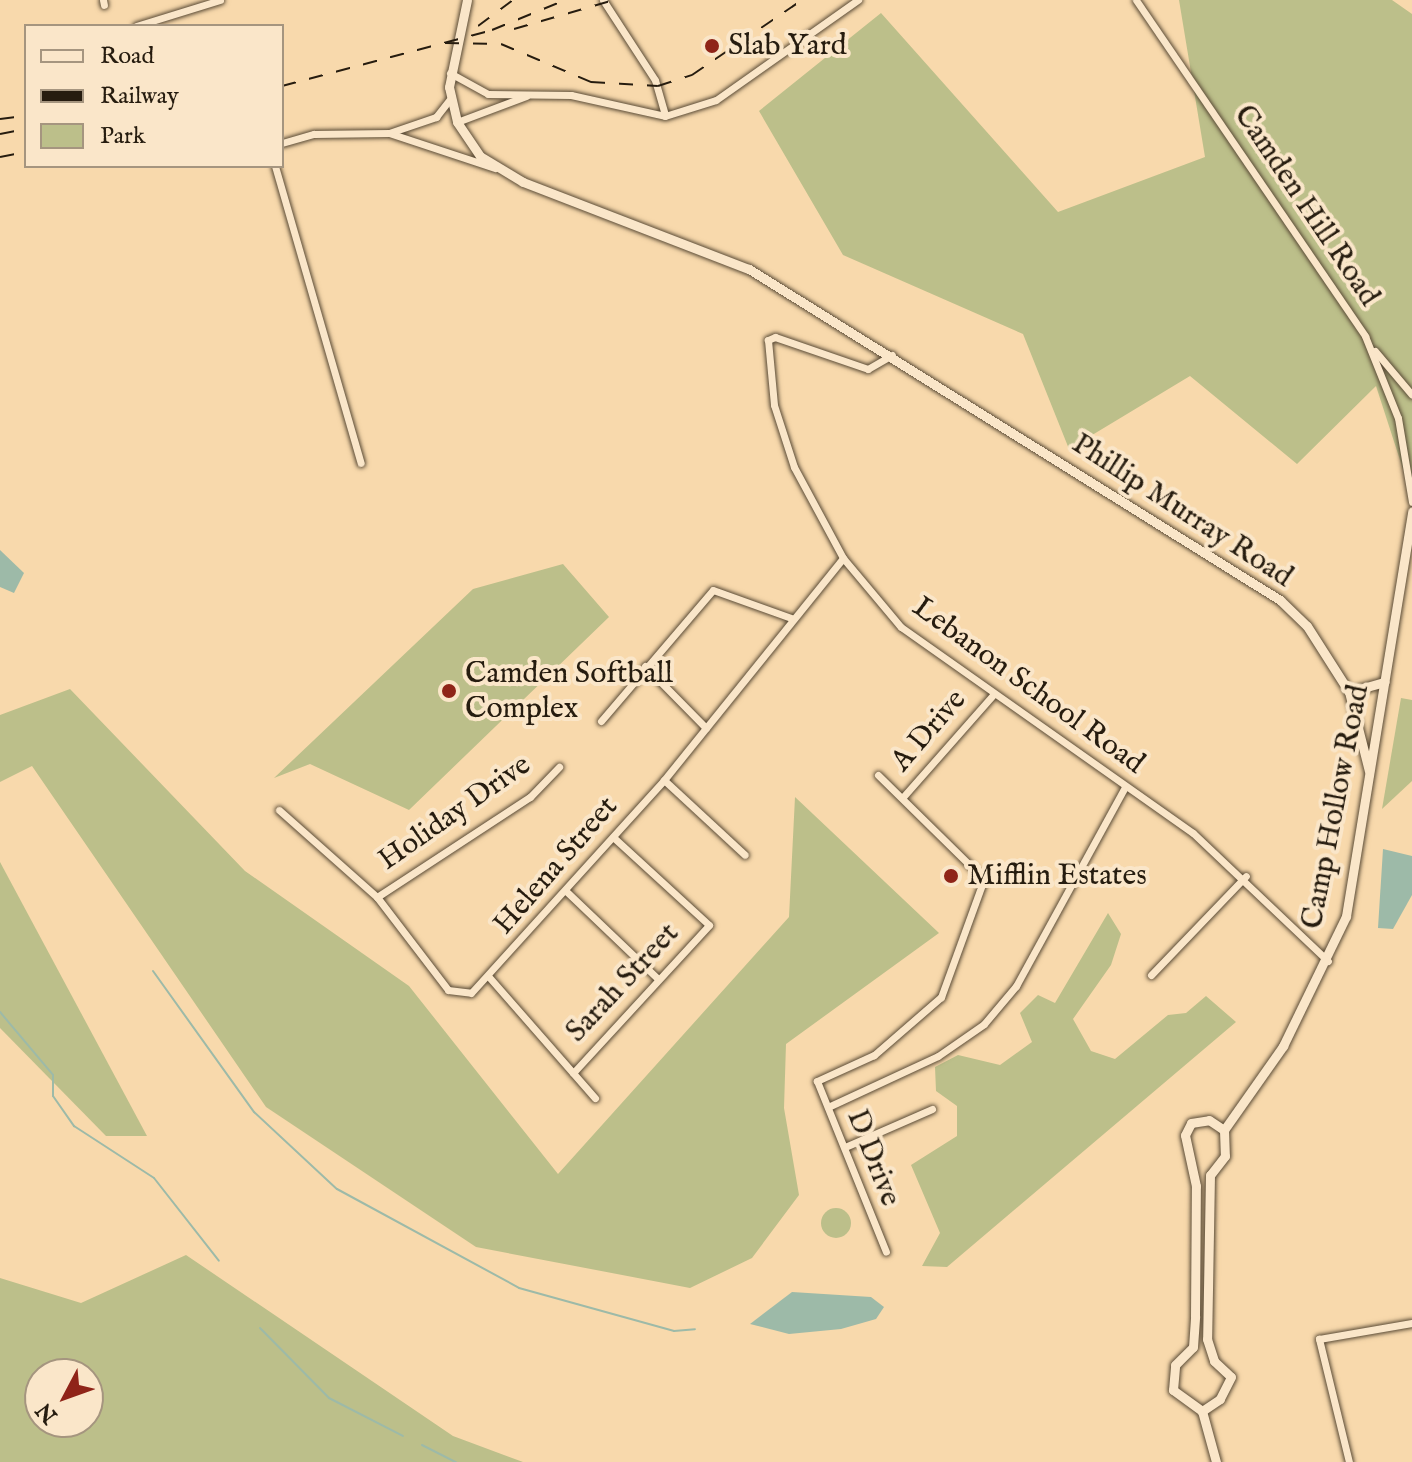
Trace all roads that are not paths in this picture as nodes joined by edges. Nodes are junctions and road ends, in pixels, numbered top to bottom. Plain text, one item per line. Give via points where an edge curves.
1 (467, 0) edge
2 (603, 0) edge
3 (858, 0) edge
4 (1136, 0) edge
5 (216, 1) edge
6 (142, 24) edge
7 (450, 73) junction
8 (535, 93) junction
9 (450, 99) junction
10 (665, 116) junction
11 (457, 122) junction
12 (389, 133) junction
13 (284, 142) edge
14 (276, 168) edge
15 (495, 168) junction
16 (1365, 336) junction
17 (892, 355) junction
18 (1412, 395) edge
19 (361, 463) dead end
20 (1412, 502) edge
21 (1412, 511) edge
22 (843, 558) junction
23 (791, 618) junction
24 (645, 666) junction
25 (1385, 682) junction
26 (1349, 692) junction
27 (992, 696) junction
28 (601, 721) dead end
29 (706, 728) junction
30 (559, 767) dead end
31 (1369, 771) junction
32 (878, 775) dead end
33 (664, 780) junction
34 (1125, 787) junction
35 (903, 797) junction
36 (279, 810) dead end
37 (613, 837) junction
38 (745, 855) dead end
39 (1246, 876) junction
40 (567, 892) junction
41 (377, 897) junction
42 (1328, 961) junction
43 (1151, 975) dead end
44 (489, 977) junction
45 (658, 979) junction
46 (573, 1073) junction
47 (595, 1098) dead end
48 (828, 1107) junction
49 (932, 1109) dead end
50 (1224, 1130) junction
51 (845, 1147) junction
52 (886, 1252) dead end
53 (1412, 1323) edge
54 (1202, 1411) junction
55 (1216, 1462) edge
56 (1349, 1462) edge

1 - 7 main road
2 - 10 street via 655,80
3 - 10 street via 716,100
4 - 16 street, Camden Hill Road
5 - 6 street
7 - 8 street via 474,91
7 - 9 main road
8 - 10 street
8 - 11 street
9 - 11 main road
9 - 12 street via 436,117
11 - 15 main road
12 - 13 street via 314,134
12 - 15 street
14 - 19 street
15 - 17 main road via 706,247
16 - 18 street
16 - 20 street, Camden Hill Road via 1398,418
17 - 22 street, Lebanon School Road via 868,369 775,337 768,340 774,405 794,467
17 - 26 main road, Phillip Murray Road via 1280,600 1307,626
21 - 25 main road, Camp Hollow Road
22 - 23 street, Helena Street
22 - 27 street, Lebanon School Road via 901,627
23 - 24 street via 713,590
23 - 29 street, Helena Street via 784,638
24 - 28 street
24 - 29 street
25 - 26 main road
25 - 31 main road, Camp Hollow Road
26 - 31 main road, Phillip Murray Road
27 - 34 street, Lebanon School Road
27 - 35 street, A Drive
29 - 33 street, Helena Street
30 - 41 street, Holiday Drive via 530,797
31 - 42 main road, Camp Hollow Road via 1346,916
32 - 35 street
33 - 37 street, Helena Street
33 - 38 street
34 - 39 street, Lebanon School Road
34 - 48 street via 1016,986 984,1024 938,1056
35 - 48 street, D Drive via 984,879 941,997 874,1055 817,1081
36 - 41 street, Helena Street
37 - 40 street, Helena Street
37 - 45 street, Sarah Street via 709,925
39 - 42 street, Lebanon School Road via 1283,923
39 - 43 street
40 - 44 street, Helena Street
40 - 45 street
41 - 44 street, Helena Street via 448,990 471,993
42 - 50 main road, Camp Hollow Road via 1283,1046
44 - 46 street
45 - 46 street, Sarah Street
46 - 47 street
48 - 51 street, D Drive
49 - 51 street
50 - 54 main road, Camp Hollow Road via 1225,1156 1210,1175 1208,1308 1210,1350 1231,1377 1220,1399
50 - 54 main road via 1209,1120 1191,1123 1185,1135 1196,1218 1195,1316 1193,1347 1175,1365 1173,1390
51 - 52 street, D Drive
53 - 56 street via 1319,1339
54 - 55 main road

